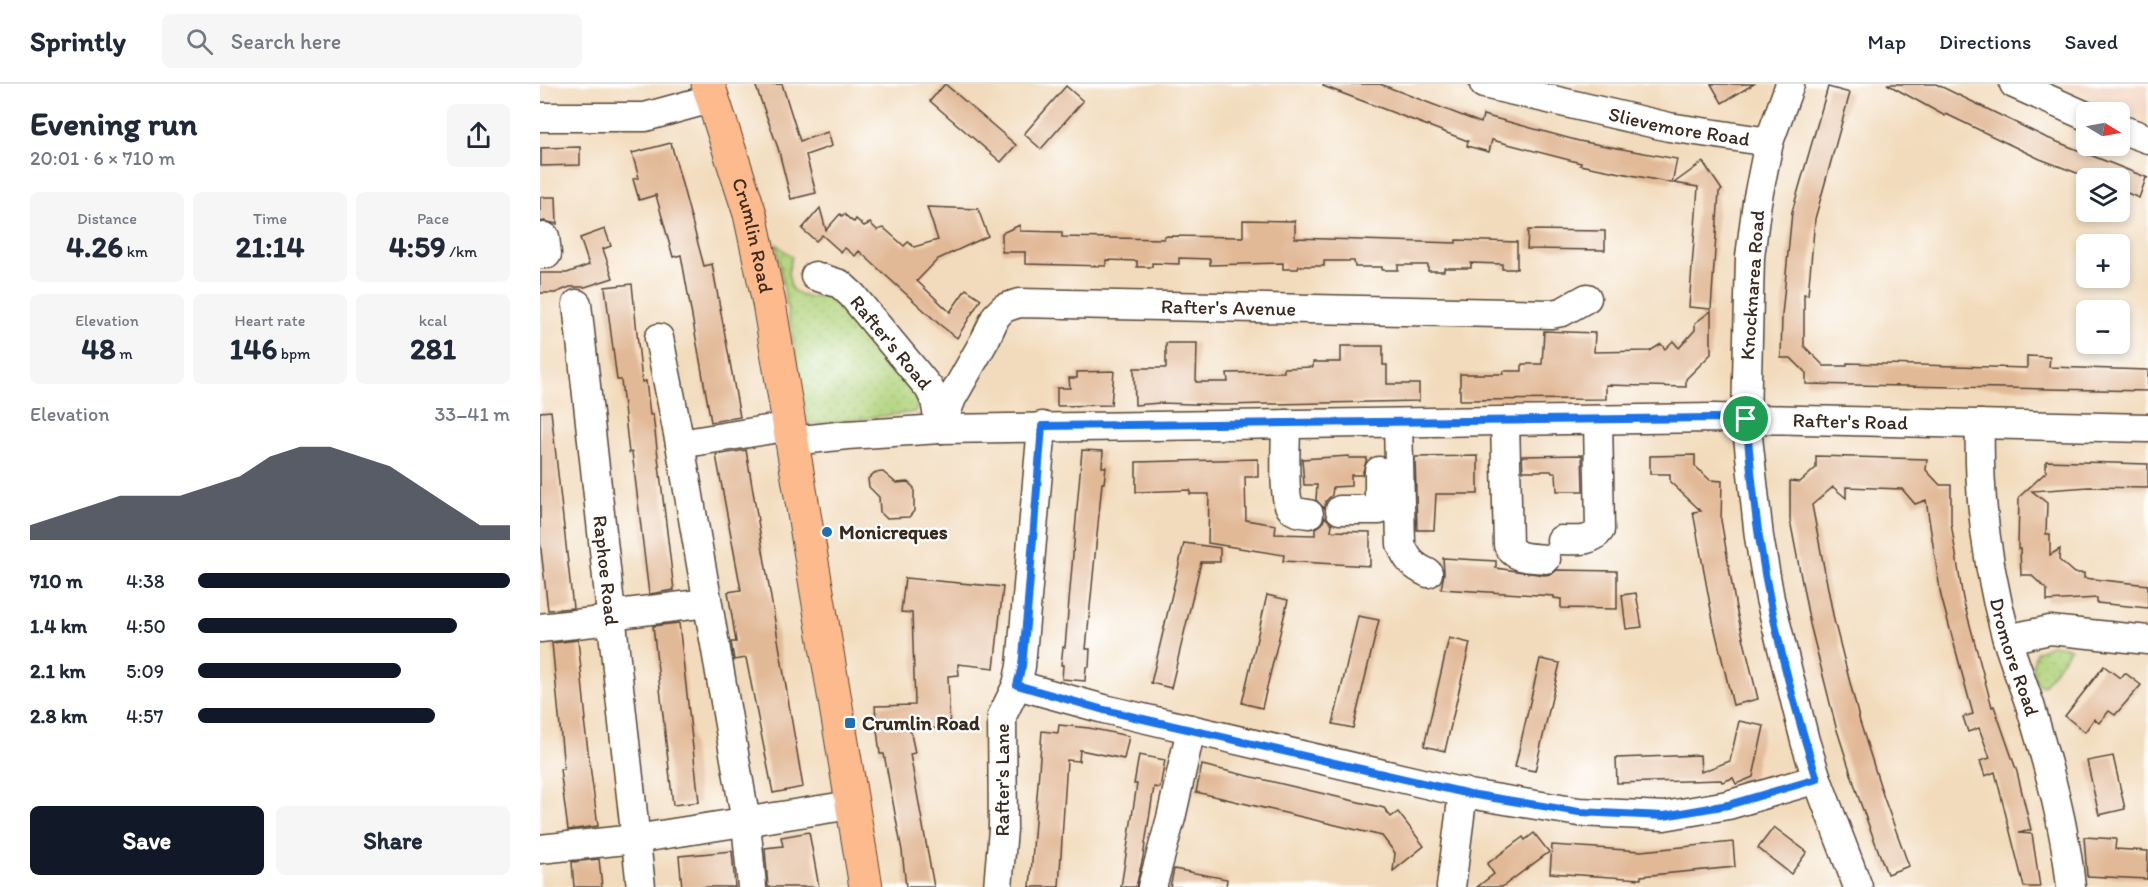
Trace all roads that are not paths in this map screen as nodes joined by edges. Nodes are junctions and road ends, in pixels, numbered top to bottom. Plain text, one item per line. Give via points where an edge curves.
1 (1484, 84) edge
2 (1790, 84) edge
3 (2014, 84) edge
4 (711, 91) edge
5 (2076, 112) edge
6 (540, 117) edge
7 (2130, 133) edge
8 (2148, 139) edge
9 (1769, 142) junction
10 (815, 276) dead end
11 (1587, 298) dead end
12 (576, 304) dead end
13 (659, 338) dead end
14 (1746, 419) junction
15 (1598, 420) junction
16 (1505, 421) junction
17 (1388, 423) junction
18 (1286, 424) junction
19 (1980, 424) junction
20 (1042, 426) junction
21 (2148, 428) edge
22 (940, 429) junction
23 (792, 434) junction
24 (680, 444) junction
25 (1340, 510) dead end
26 (1309, 514) dead end
27 (1428, 573) dead end
28 (707, 603) junction
29 (610, 617) junction
30 (540, 628) edge
31 (2007, 639) junction
32 (2148, 640) edge
33 (1017, 685) junction
34 (1191, 729) junction
35 (1817, 779) junction
36 (1463, 792) junction
37 (851, 805) junction
38 (746, 822) junction
39 (635, 839) junction
40 (540, 849) edge
41 (641, 887) edge
42 (752, 887) edge
43 (866, 887) edge
44 (998, 887) edge
45 (1152, 887) edge
46 (1451, 887) edge
47 (1858, 887) edge
48 (2071, 887) edge

1 - 9 street, Slievemore Road via 1669,127
2 - 9 street, Knocknarea Road
3 - 5 street
4 - 6 street via 645,117
4 - 23 main road, Crumlin Road via 750,214
7 - 8 street
9 - 14 street, Knocknarea Road via 1750,257
10 - 22 street, Rafter's Road via 840,284 852,295 919,374 934,400
11 - 22 street, Rafter's Avenue via 1551,314 1019,303 1004,308 996,316 952,398
12 - 29 street, Raphoe Road
13 - 24 street
14 - 15 street, Rafter's Road
14 - 19 street, Rafter's Road
14 - 35 street, Knocknarea Road via 1770,599
15 - 16 street, Rafter's Road
15 - 16 street via 1600,531 1588,540 1519,556 1508,545
16 - 17 street, Rafter's Road
17 - 18 street, Rafter's Road
17 - 25 street via 1379,510
17 - 27 street via 1401,544 1408,561
18 - 20 street, Rafter's Road
18 - 26 street via 1289,506 1295,512
19 - 21 street, Rafter's Road
19 - 31 street, Dromore Road via 1983,524
20 - 22 street, Rafter's Road
20 - 33 street, Rafter's Lane via 1022,666
22 - 23 street, Rafter's Road
23 - 24 street, Rafter's Road
23 - 37 main road, Crumlin Road
24 - 28 street
28 - 29 street
28 - 38 street
29 - 30 street
29 - 39 street, Raphoe Road
31 - 32 street via 2050,630
31 - 48 street, Dromore Road via 2061,817
33 - 34 street
33 - 44 street, Rafter's Lane via 1002,716 1003,829
34 - 36 street
34 - 45 street
35 - 36 street via 1728,805 1664,816 1579,812
35 - 47 street, Knocknarea Road
36 - 46 street
37 - 38 street
37 - 43 main road, Crumlin Road
38 - 39 street
38 - 42 street
39 - 40 street
39 - 41 street, Raphoe Road

